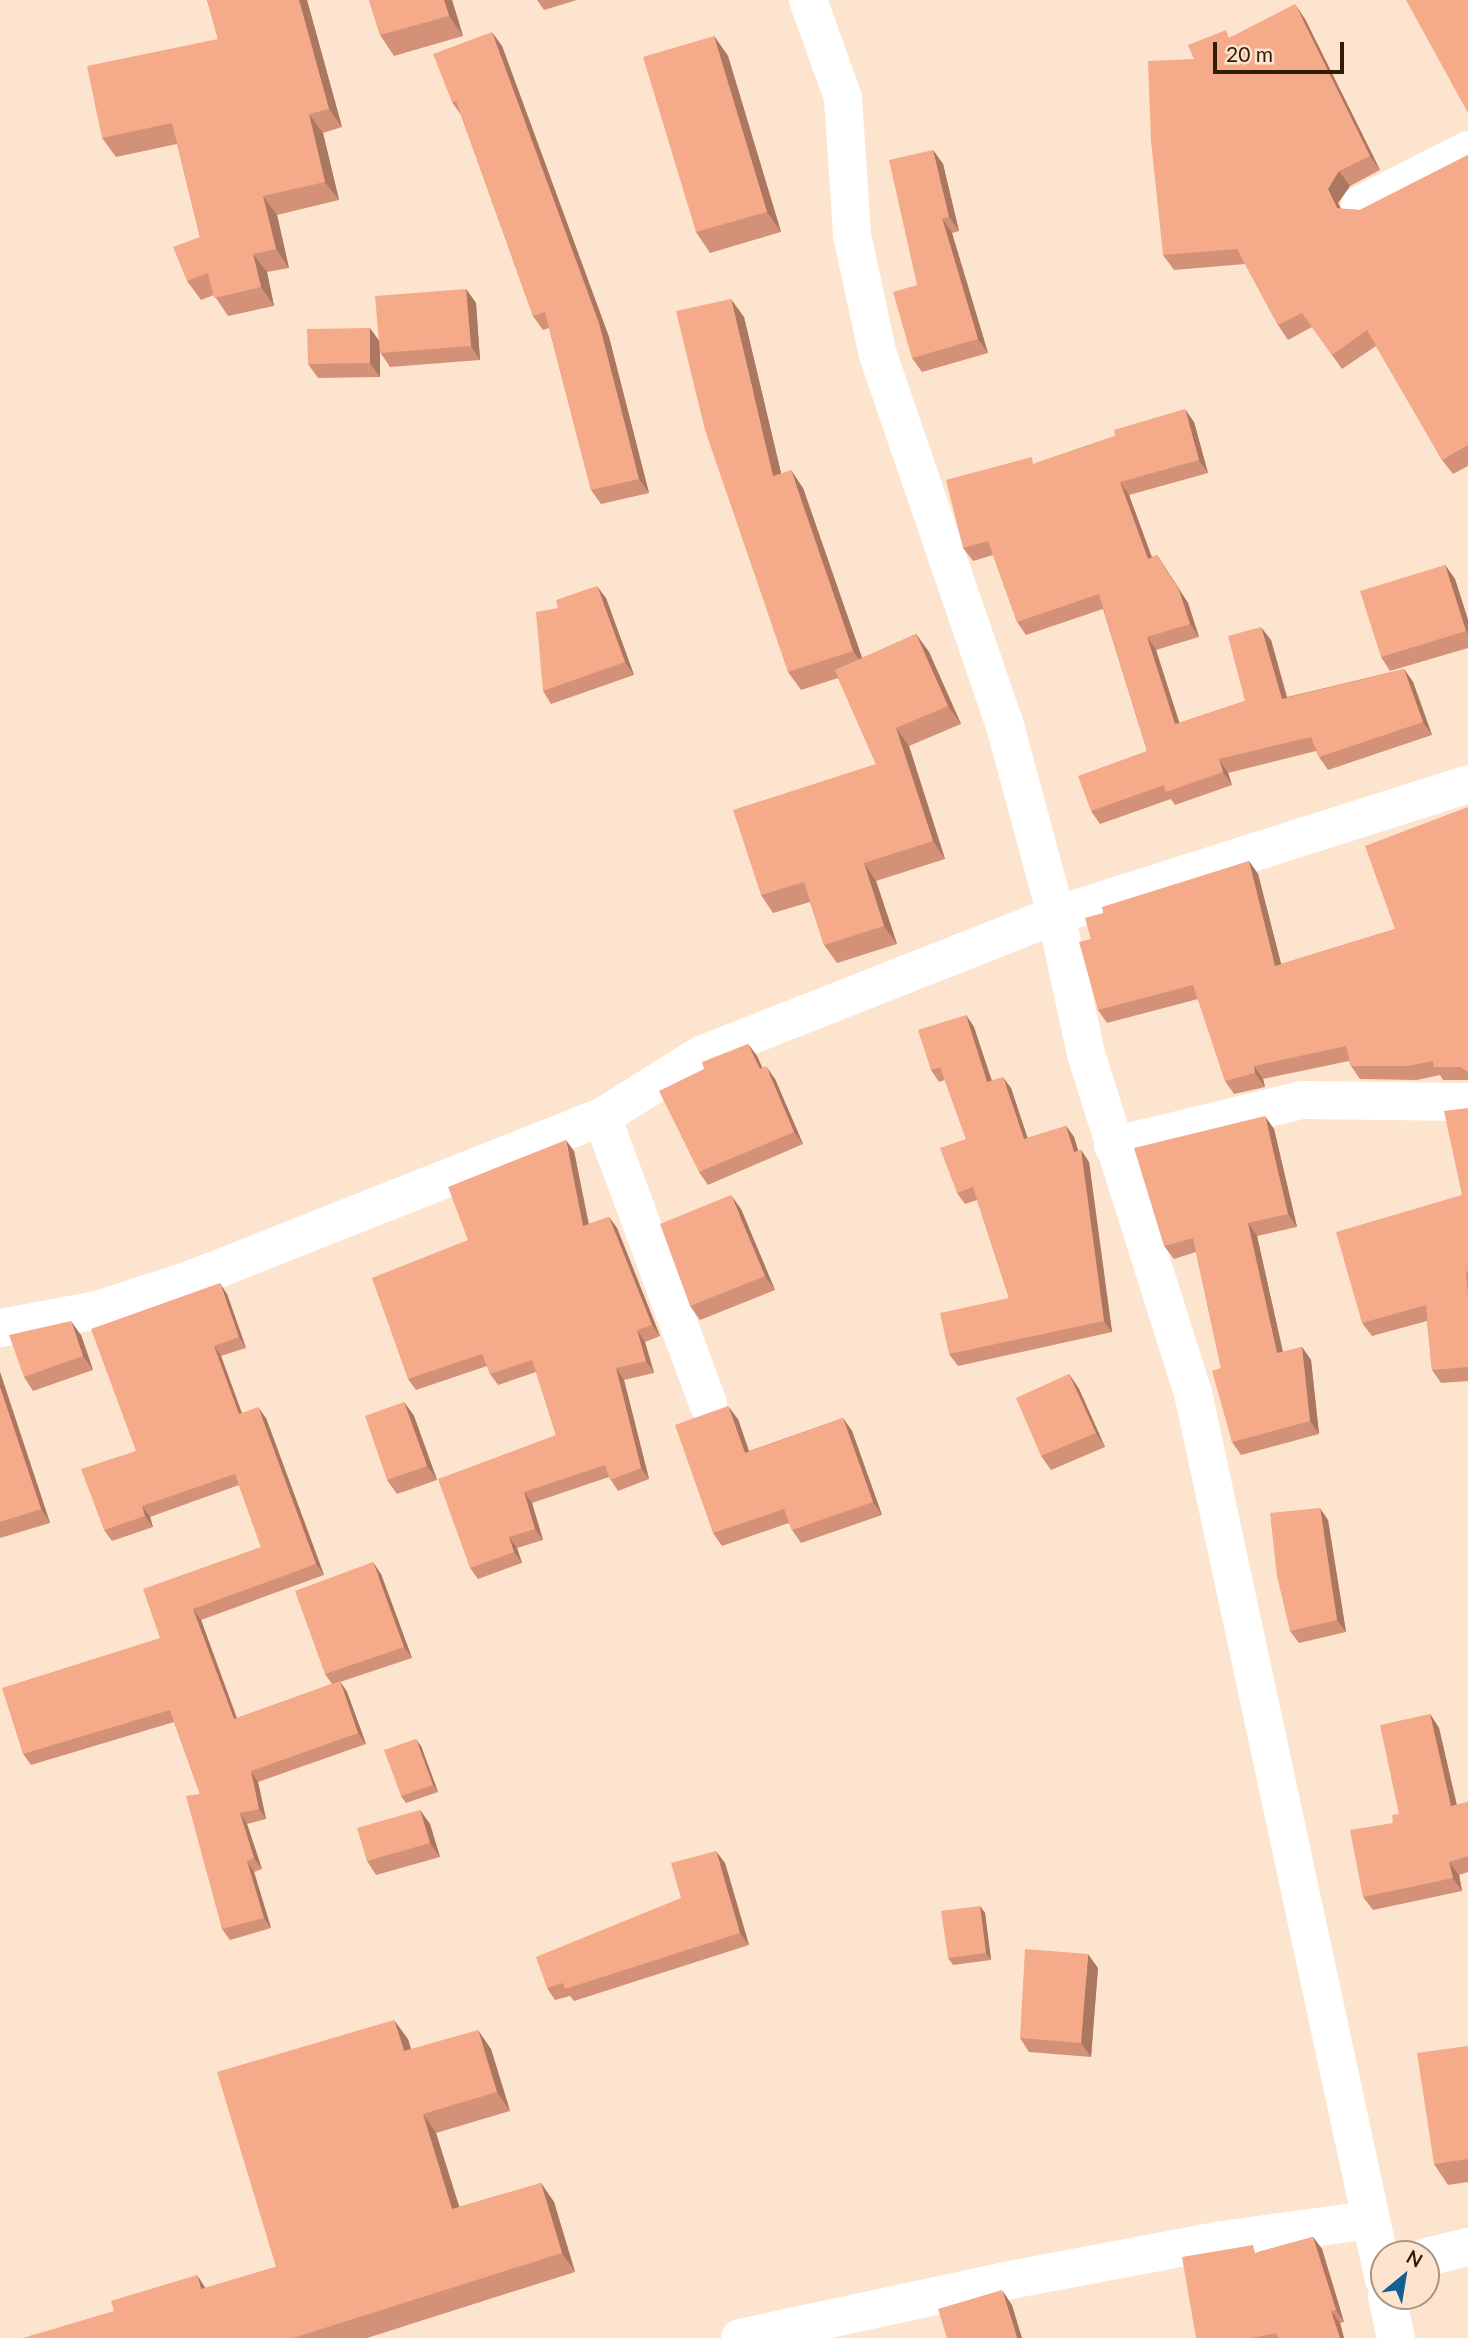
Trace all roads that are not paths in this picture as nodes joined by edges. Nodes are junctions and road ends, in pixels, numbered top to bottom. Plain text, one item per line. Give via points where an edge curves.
1 (808, 0) edge
2 (1468, 150) edge
3 (1360, 205) dead end
4 (1468, 784) edge
5 (1056, 915) junction
6 (1468, 1102) edge
7 (602, 1117) junction
8 (1113, 1146) junction
9 (0, 1328) edge
10 (708, 1404) dead end
11 (1369, 2220) junction
12 (1374, 2240) edge
13 (1468, 2247) edge
14 (1440, 2254) edge
15 (1390, 2310) edge
16 (740, 2338) edge
17 (1396, 2338) edge

1 - 5 street via 843,98 852,235 878,355 1004,722
2 - 3 street
4 - 5 street
5 - 7 street via 701,1055
5 - 8 street via 1086,1054
6 - 8 street via 1302,1100
7 - 9 street via 190,1280 97,1310
7 - 10 street
8 - 11 street via 1193,1393
11 - 12 street
11 - 16 street via 1127,2258
13 - 14 street
15 - 17 street

